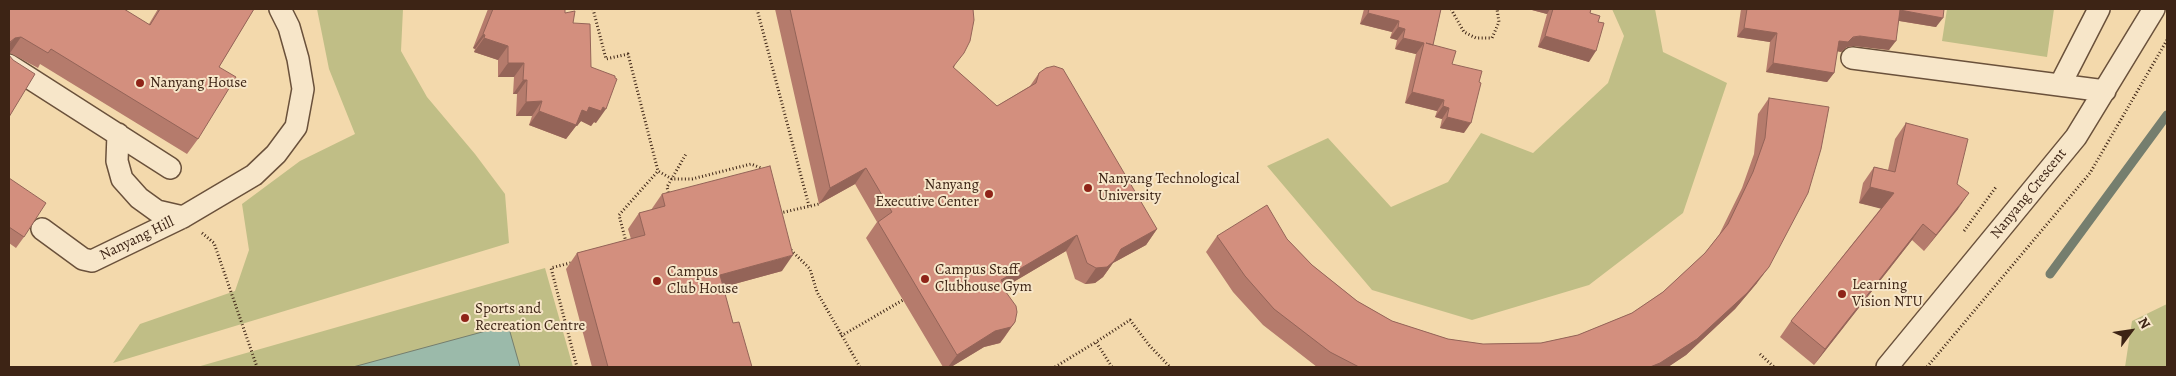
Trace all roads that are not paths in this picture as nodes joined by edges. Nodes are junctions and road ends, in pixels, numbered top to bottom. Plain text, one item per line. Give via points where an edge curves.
1 (280, 9) edge
2 (2099, 9) edge
3 (2154, 9) edge
4 (1852, 58) dead end
5 (9, 65) edge
6 (2060, 85) junction
7 (2105, 91) junction
8 (118, 134) junction
9 (170, 168) dead end
10 (182, 217) junction
11 (42, 229) dead end
12 (1887, 367) edge

1 - 10 street, Nanyang Hill via 289,28 303,89 296,128 276,154 254,174
2 - 6 street
3 - 7 street, Nanyang Crescent
4 - 6 street
5 - 8 street
6 - 7 street
7 - 12 street, Nanyang Crescent via 2076,137
8 - 9 street
8 - 10 street, Nanyang Hill via 116,161 122,179 139,198 157,211
10 - 11 street, Nanyang Hill via 92,261 83,259

